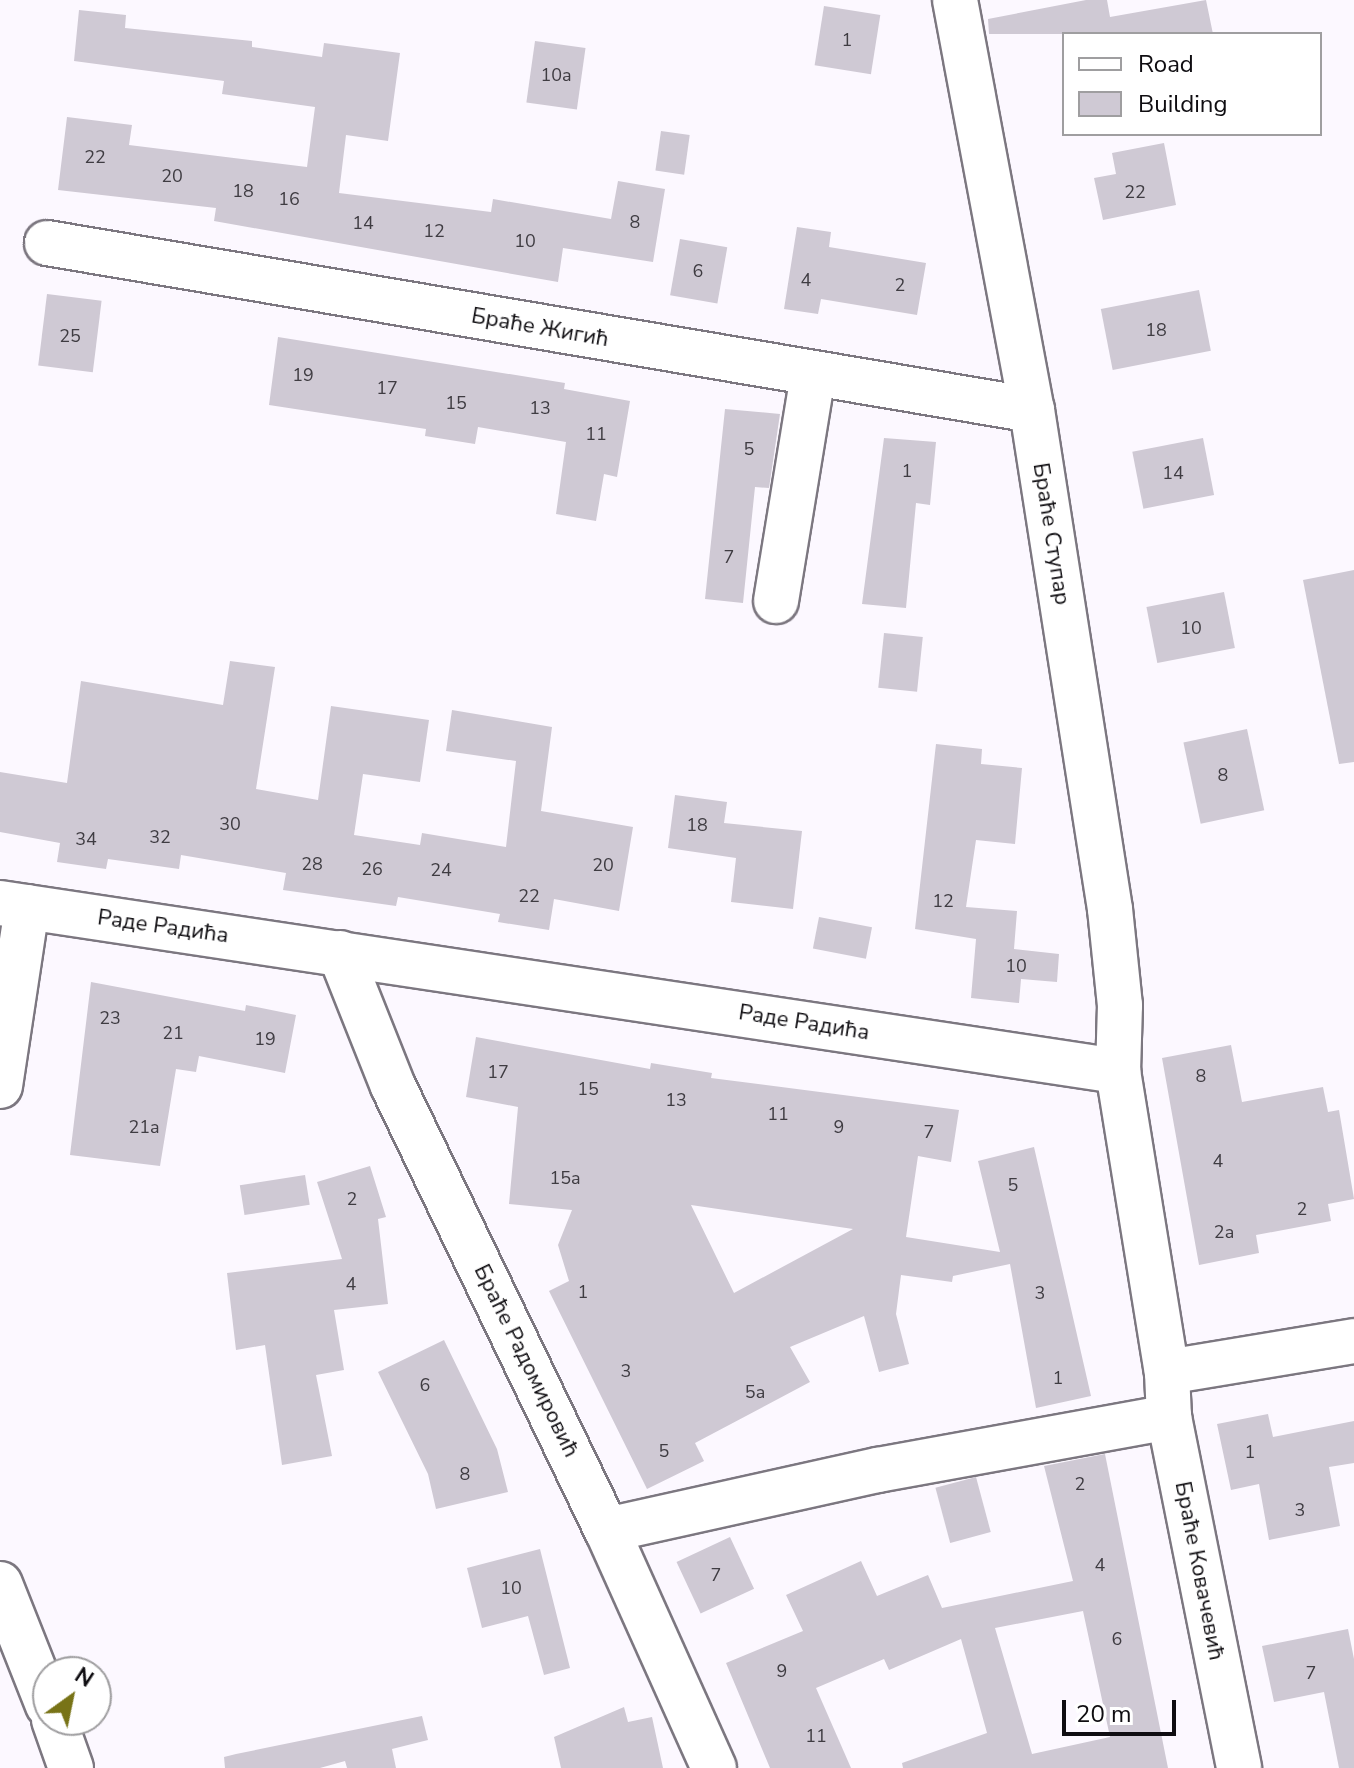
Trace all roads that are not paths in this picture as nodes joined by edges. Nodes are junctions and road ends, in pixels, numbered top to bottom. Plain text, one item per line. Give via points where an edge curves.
1 (955, 0) edge
2 (47, 243) dead end
3 (813, 375) junction
4 (1032, 410) junction
5 (776, 601) dead end
6 (13, 905) edge
7 (340, 953) junction
8 (1118, 1071) junction
9 (0, 1086) edge
10 (1354, 1341) edge
11 (1167, 1372) junction
12 (1169, 1417) junction
13 (607, 1530) junction
14 (0, 1584) edge
15 (32, 1665) edge
16 (60, 1736) edge
17 (71, 1768) edge
18 (714, 1768) edge
19 (1239, 1768) edge

1 - 4 street, Браће Ступар
2 - 3 street, Браће Жигић
3 - 4 street, Браће Жигић
3 - 5 street
4 - 8 street, Браће Ступар via 1110,909 1120,1005
6 - 7 street, Раде Радића
6 - 9 street
7 - 8 street, Раде Радића
7 - 13 street, Браће Радомировић via 393,1086
8 - 11 street
10 - 11 street
11 - 12 street, Браће Ковачевић
12 - 13 street via 878,1470
12 - 19 street, Браће Ковачевић
13 - 18 street, Браће Радомировић
14 - 15 street
16 - 17 street

